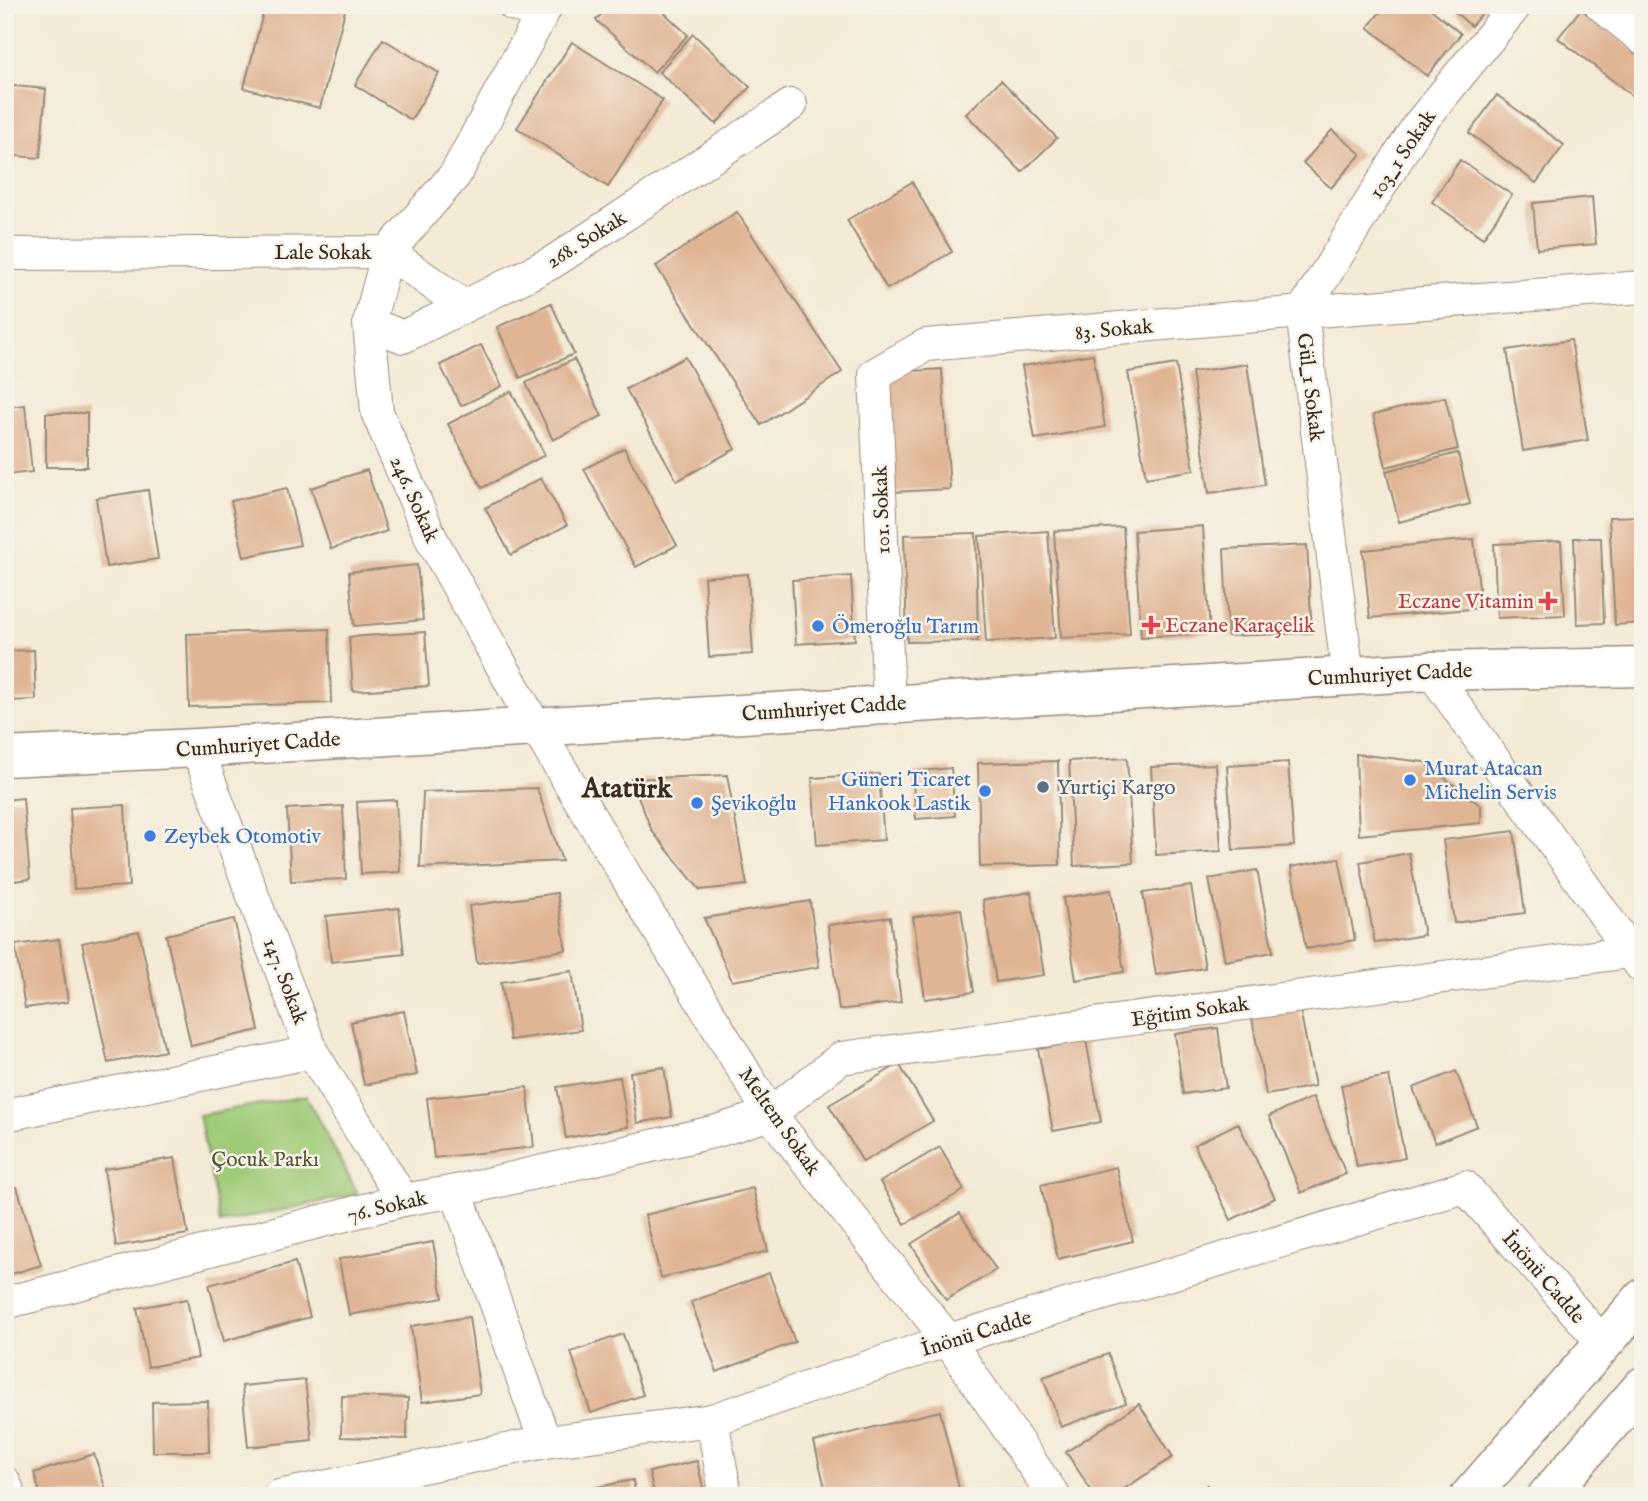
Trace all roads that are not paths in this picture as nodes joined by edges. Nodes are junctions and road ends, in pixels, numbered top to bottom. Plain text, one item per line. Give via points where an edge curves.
1 (1516, 5) edge
2 (1601, 5) edge
3 (534, 8) edge
4 (1643, 39) edge
5 (791, 105) dead end
6 (388, 252) junction
7 (5, 254) edge
8 (1643, 287) edge
9 (464, 306) junction
10 (1302, 312) junction
11 (369, 323) junction
12 (926, 345) joint
13 (1643, 667) edge
14 (1431, 671) junction
15 (1348, 676) junction
16 (889, 704) junction
17 (535, 726) junction
18 (197, 748) junction
19 (5, 757) edge
20 (1636, 960) edge
21 (313, 1052) junction
22 (769, 1114) junction
23 (5, 1115) edge
24 (456, 1191) junction
25 (403, 1200) junction
26 (1643, 1298) edge
27 (5, 1303) edge
28 (948, 1340) junction
29 (1603, 1343) junction
30 (1643, 1386) edge
31 (712, 1420) junction
32 (545, 1442) junction
33 (5, 1483) edge
34 (10, 1496) edge
35 (279, 1496) edge
36 (726, 1496) edge
37 (1055, 1496) edge
38 (1470, 1496) edge
39 (1547, 1496) edge

1 - 10 street, 103_1 Sokak via 1417,127
2 - 4 street
3 - 6 street, Lale Sokak via 454,175
5 - 9 street, 268. Sokak via 553,262
6 - 7 street, Lale Sokak
6 - 9 street
6 - 11 street, 246. Sokak
8 - 10 street, Gül_1 Sokak
9 - 11 street, 268. Sokak via 403,337
10 - 12 street, 83. Sokak
10 - 15 street, Gül_1 Sokak
11 - 17 street, 246. Sokak via 377,412 431,538
12 - 16 street, 101. Sokak via 875,374
13 - 14 main road, Cumhuriyet Cadde
14 - 15 main road, Cumhuriyet Cadde
14 - 20 street
15 - 16 main road, Cumhuriyet Cadde
16 - 17 main road, Cumhuriyet Cadde
17 - 18 main road, Cumhuriyet Cadde
17 - 22 street, Meltem Sokak
18 - 19 main road, Cumhuriyet Cadde
18 - 21 street, 147. Sokak
20 - 22 street, Eğitim Sokak via 841,1058
21 - 23 street
21 - 25 street, 147. Sokak
22 - 24 street, 76. Sokak via 717,1131
22 - 28 street, Meltem Sokak
24 - 25 street, 76. Sokak
24 - 32 street
25 - 27 street, 76. Sokak
26 - 29 main road
28 - 29 street, İnönü Cadde via 1465,1187
28 - 31 street, İnönü Cadde
28 - 37 street, Meltem Sokak
29 - 38 main road
30 - 39 main road
31 - 32 street, İnönü Cadde
31 - 36 street
32 - 35 street, İnönü Cadde
33 - 34 street

